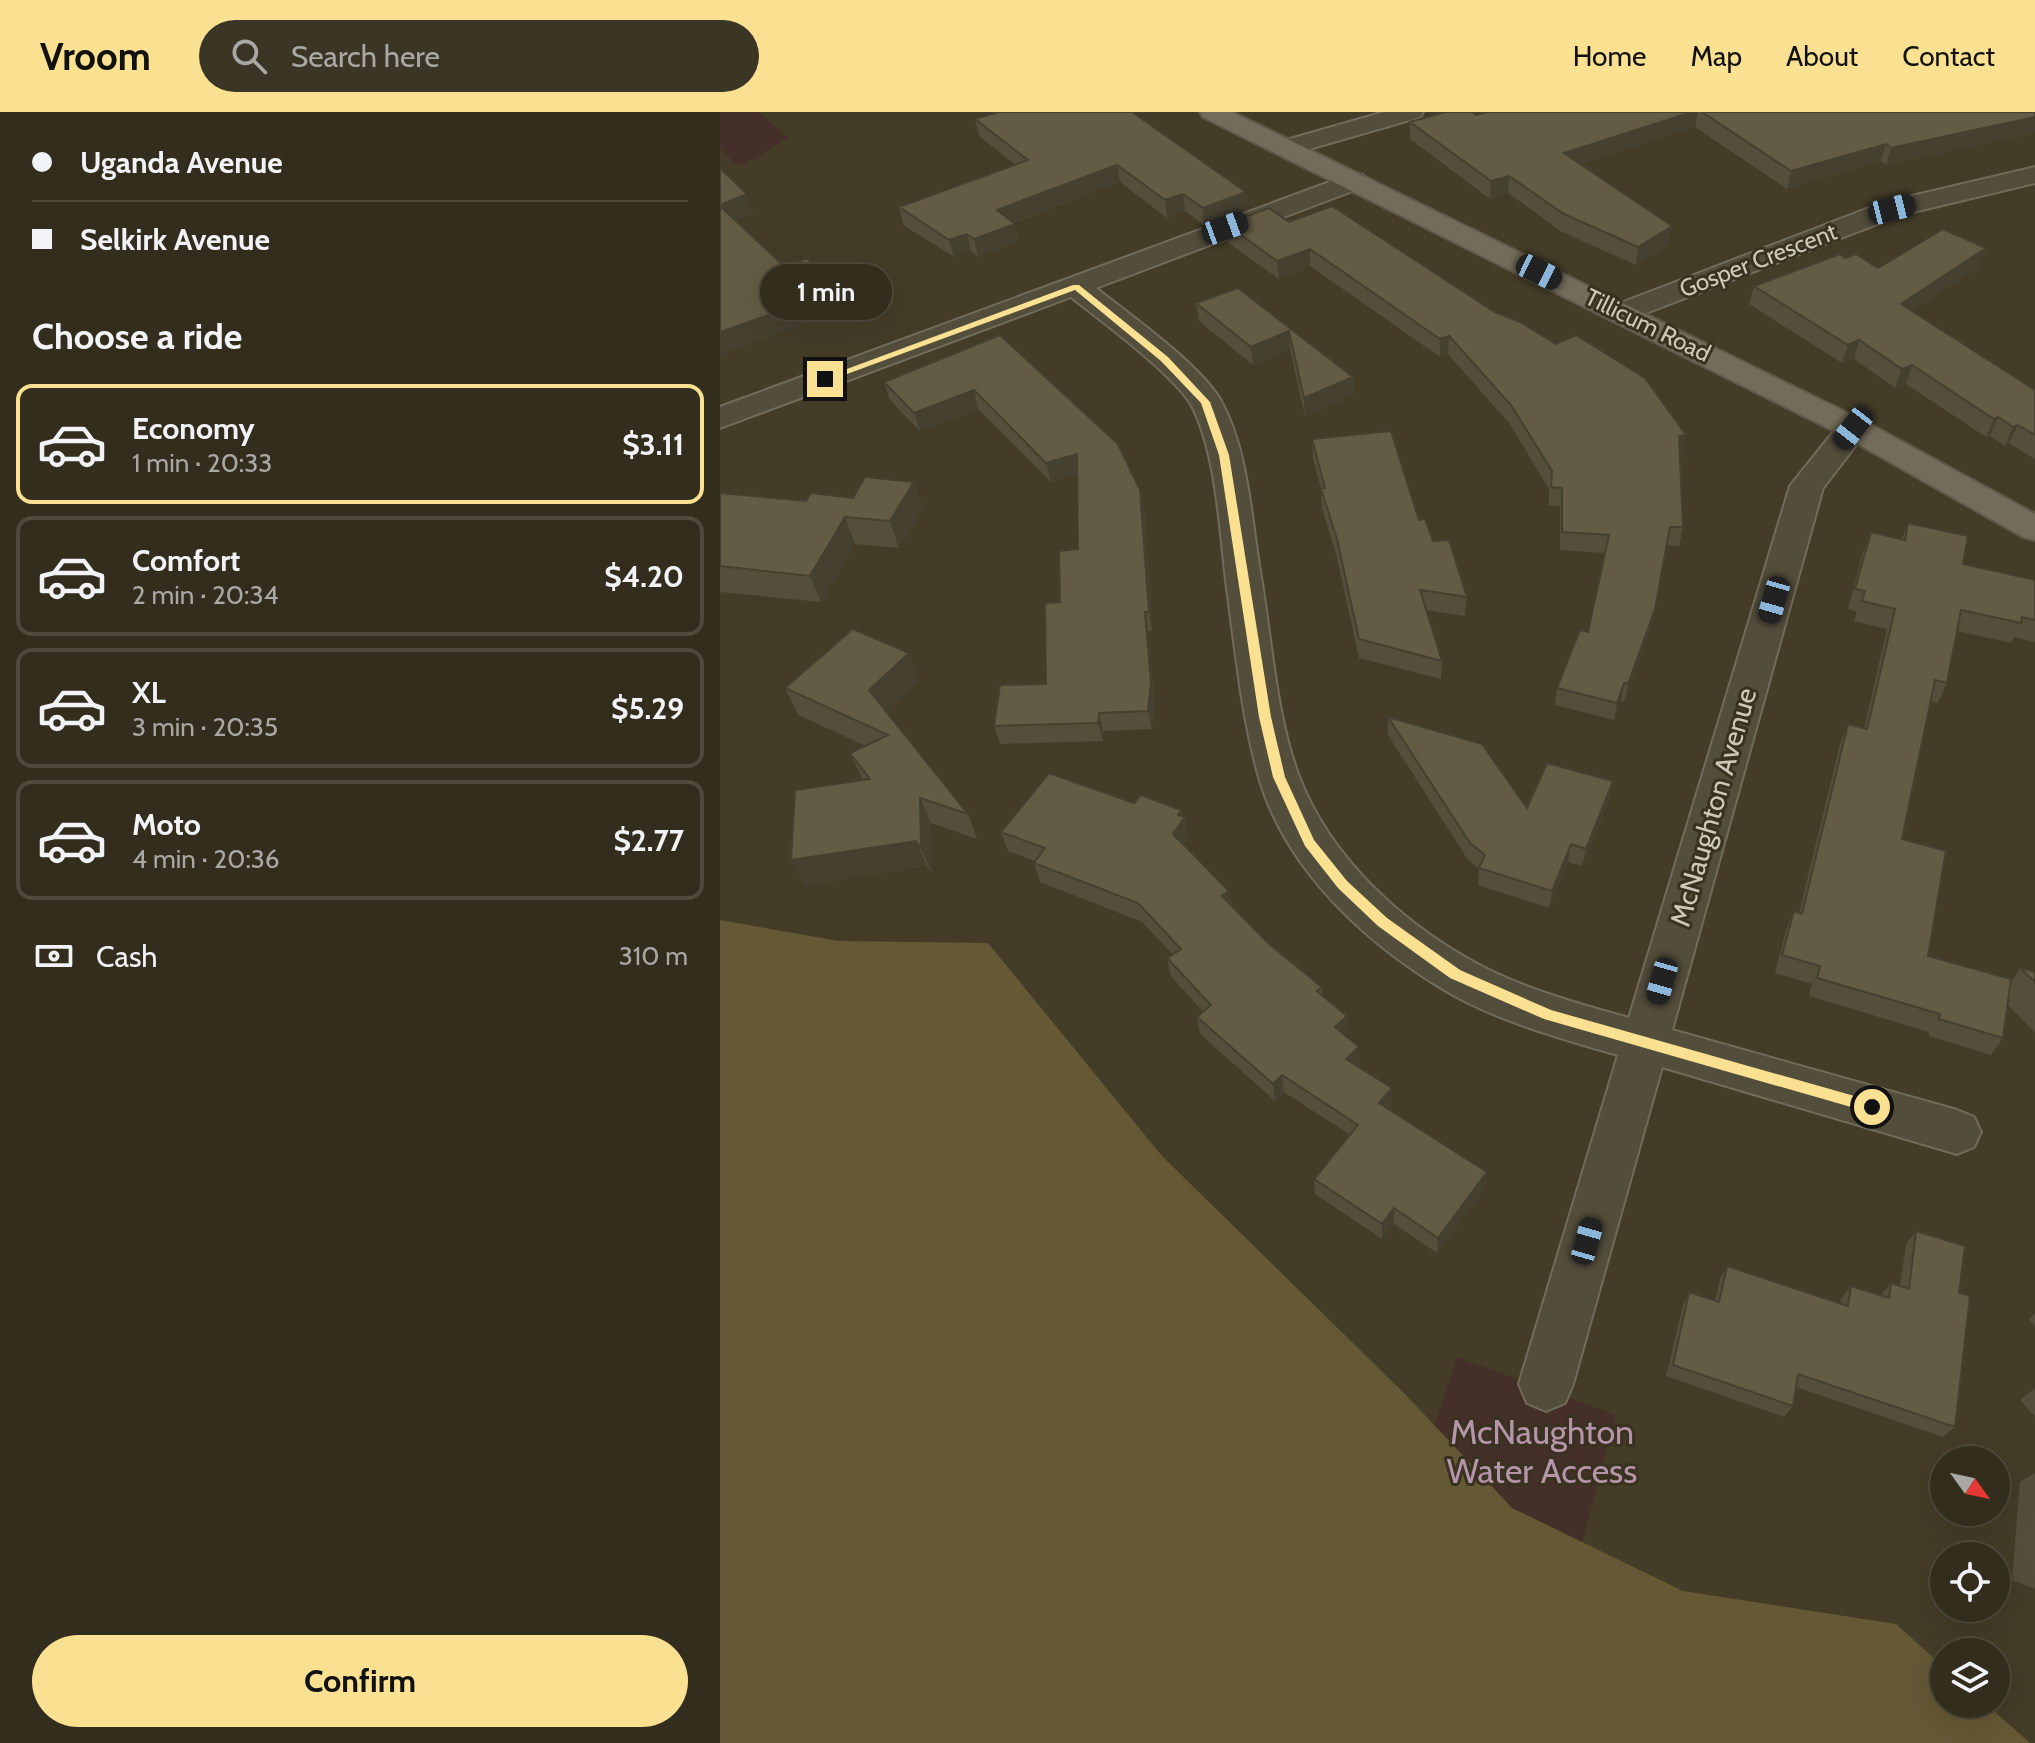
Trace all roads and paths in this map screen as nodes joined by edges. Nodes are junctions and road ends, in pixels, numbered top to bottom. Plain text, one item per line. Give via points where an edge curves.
1 (1212, 112) edge
2 (1411, 112) edge
3 (1285, 148) junction
4 (2035, 175) edge
5 (1354, 181) junction
6 (1987, 185) junction
7 (2023, 202) dead end
8 (1076, 286) junction
9 (1623, 312) junction
10 (720, 418) edge
11 (1853, 428) junction
12 (2035, 529) edge
13 (1644, 1041) junction
14 (1957, 1132) dead end
15 (1546, 1384) dead end

1 - 3 main road, Tillicum Road
2 - 3 street
3 - 5 main road, Tillicum Road
4 - 6 street, Gosper Crescent
5 - 8 street
5 - 9 main road, Tillicum Road
6 - 7 street
6 - 9 street, Gosper Crescent via 1892,209
8 - 10 street
8 - 13 street via 1165,359 1206,402 1224,455 1265,717 1276,762 1309,842 1383,922 1455,974 1549,1015
9 - 11 main road, Tillicum Road
11 - 12 main road, Tillicum Road
11 - 13 street, McNaughton Avenue via 1807,486
13 - 14 street
13 - 15 street, McNaughton Avenue

